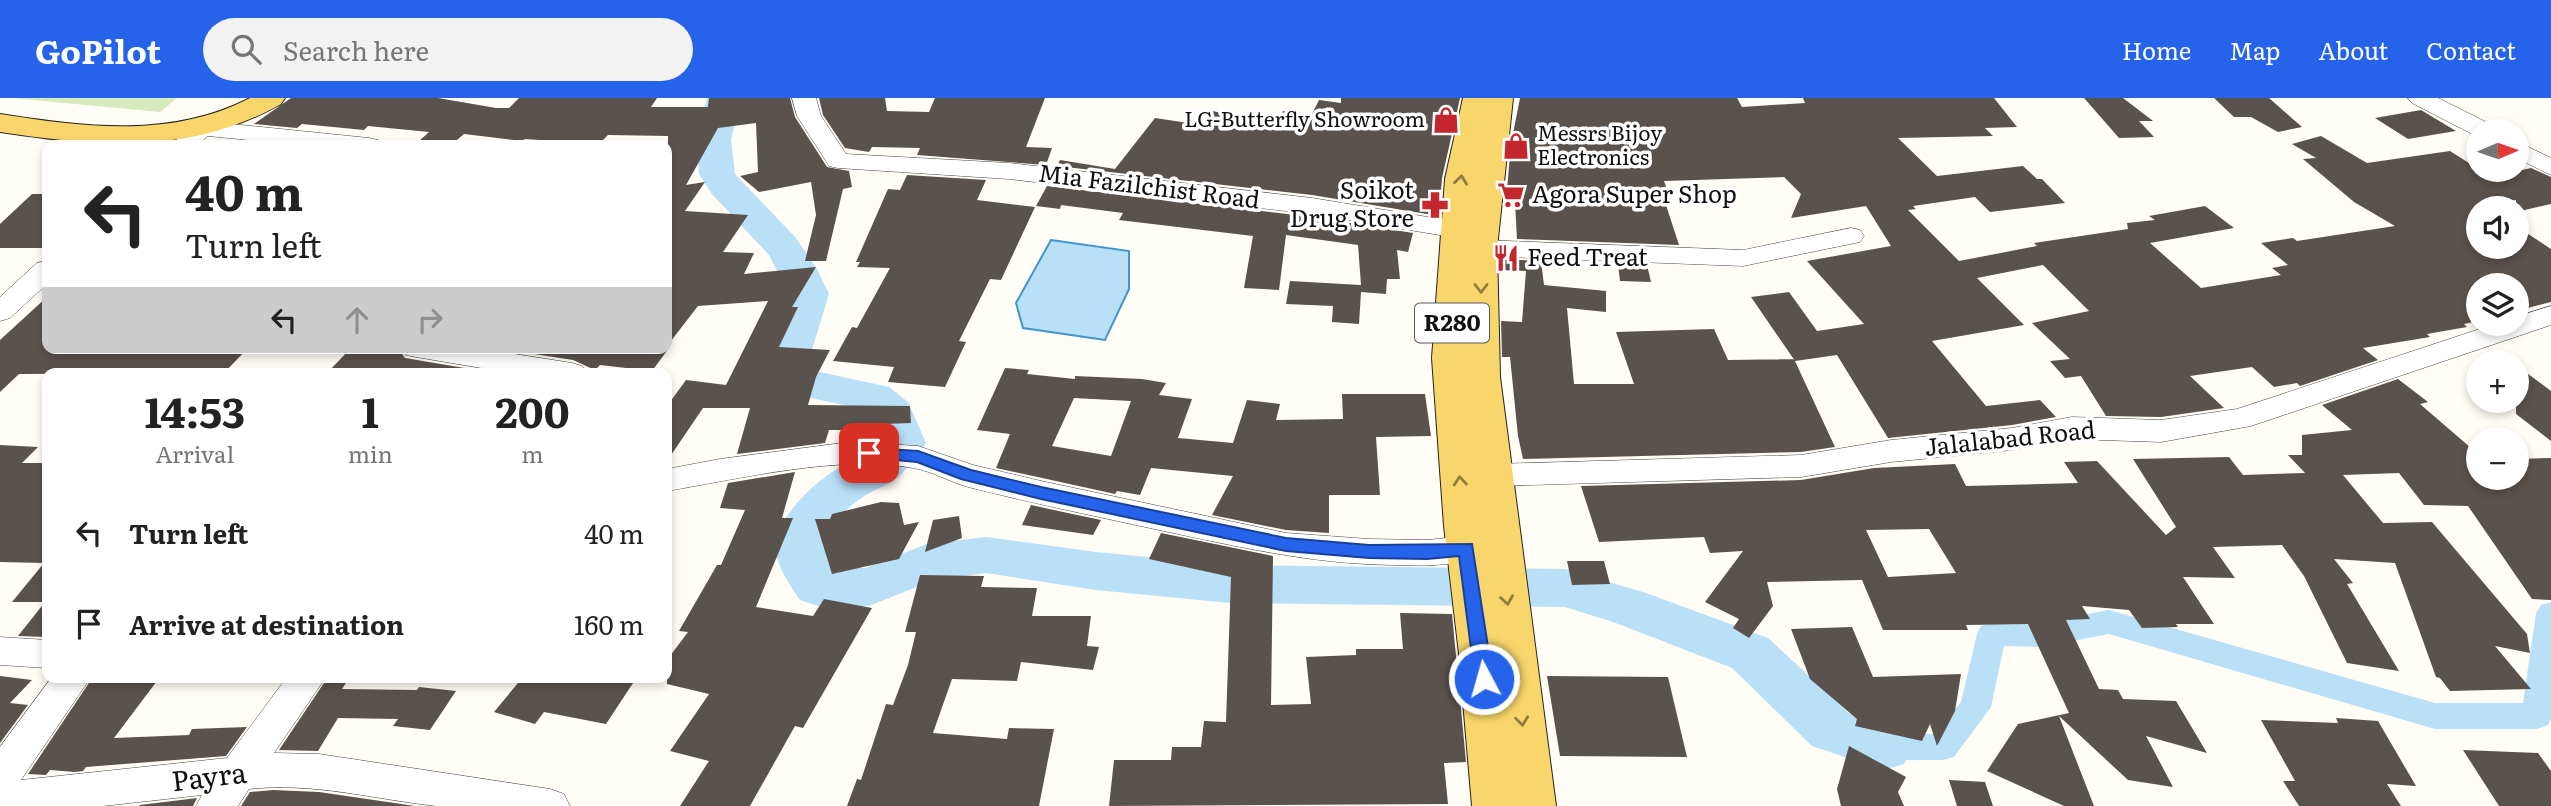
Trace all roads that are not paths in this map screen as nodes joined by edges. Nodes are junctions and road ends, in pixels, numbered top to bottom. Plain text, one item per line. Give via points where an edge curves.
1 (245, 98) edge
2 (271, 98) edge
3 (804, 98) edge
4 (1476, 98) edge
5 (1499, 98) edge
6 (2420, 98) edge
7 (0, 111) edge
8 (2466, 121) edge
9 (0, 123) edge
10 (192, 136) edge
11 (271, 140) edge
12 (2529, 155) edge
13 (2551, 168) edge
14 (1851, 236) dead end
15 (1469, 239) junction
16 (42, 274) edge
17 (0, 312) edge
18 (2551, 315) edge
19 (453, 354) edge
20 (541, 368) edge
21 (1495, 475) junction
22 (672, 480) edge
23 (1483, 548) junction
24 (0, 651) edge
25 (1498, 653) junction
26 (42, 654) edge
27 (69, 683) edge
28 (304, 683) edge
29 (237, 773) junction
30 (216, 806) edge
31 (550, 806) edge
32 (1496, 806) edge
33 (1532, 806) edge

1 - 10 main road
2 - 10 main road
3 - 15 street, Mia Fazilchist Road via 809,116 838,161 1009,171 1312,206
15 -> 4 main road, R280 via 1460,179
5 - 15 main road, R280
6 - 8 street
7 - 10 main road via 125,123 182,122
9 - 10 main road via 47,130
10 - 11 street
12 - 13 street
14 - 15 street, Mia Fazilchist Road via 1743,258
15 -> 21 main road, R280
23 -> 15 main road, R280 via 1450,358
16 - 17 street
18 - 21 street, Jalalabad Road via 2240,419 2193,427 2161,431 2072,428 1801,466
19 - 20 street
21 - 23 main road, R280
22 - 23 street via 850,453 887,454 918,457 967,475 1041,493 1286,545 1427,553
23 - 25 main road, R280
24 - 26 street
25 - 32 main road, R280
25 -> 33 main road, R280
27 - 29 street, Payra via 4,772 1,783 6,793 24,798
28 - 29 street
29 - 30 street
29 - 31 street, Payra via 319,771

